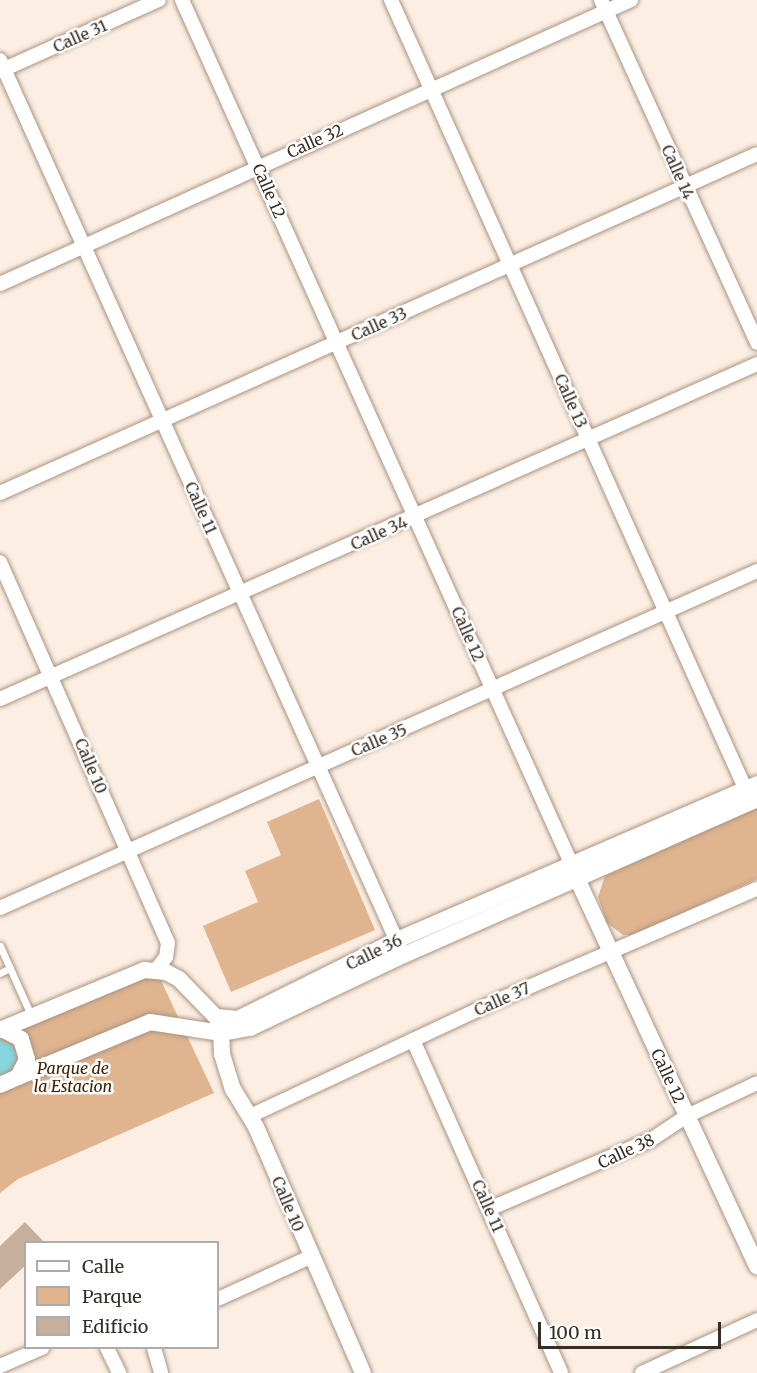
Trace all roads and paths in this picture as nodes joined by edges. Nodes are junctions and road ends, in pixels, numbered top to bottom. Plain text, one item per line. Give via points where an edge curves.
1 (159, 0) edge
2 (182, 0) edge
3 (391, 0) edge
4 (631, 0) edge
5 (604, 6) edge
6 (1, 67) edge
7 (432, 90) junction
8 (757, 154) edge
9 (258, 167) junction
10 (684, 187) junction
11 (83, 248) junction
12 (510, 265) junction
13 (0, 284) edge
14 (337, 342) junction
15 (757, 343) edge
16 (757, 364) edge
17 (162, 421) junction
18 (588, 439) junction
19 (0, 493) edge
20 (416, 517) junction
21 (0, 562) edge
22 (757, 571) edge
23 (240, 593) junction
24 (666, 611) junction
25 (52, 676) junction
26 (494, 691) junction
27 (0, 699) edge
28 (318, 767) junction
29 (753, 794) edge
30 (127, 851) junction
31 (573, 871) junction
32 (757, 889) edge
33 (0, 908) edge
34 (0, 946) edge
35 (400, 948) junction
36 (611, 951) junction
37 (10, 968) junction
38 (156, 970) junction
39 (0, 973) edge
40 (32, 1018) junction
41 (1, 1029) edge
42 (221, 1033) junction
43 (413, 1040) junction
44 (18, 1077) junction
45 (757, 1083) edge
46 (0, 1084) edge
47 (250, 1116) junction
48 (687, 1116) junction
49 (489, 1209) junction
50 (310, 1257) junction
51 (757, 1266) edge
52 (219, 1299) edge
53 (757, 1320) edge
54 (38, 1349) edge
55 (108, 1349) edge
56 (155, 1349) edge
57 (0, 1366) edge
58 (119, 1373) edge
59 (161, 1373) edge
60 (363, 1373) edge
61 (561, 1373) edge
62 (642, 1373) edge

1 - 6 street, Calle 31
2 - 9 street, Calle 12
3 - 7 street, Calle 13
4 - 5 street, Calle 32
5 - 7 street, Calle 32
5 - 10 street, Calle 14
6 - 11 street, Calle 11
7 - 9 street, Calle 32
7 - 12 street, Calle 13
8 - 10 street, Calle 33
9 - 11 street, Calle 32
9 - 14 street, Calle 12
10 - 12 street, Calle 33
10 - 15 street, Calle 14
11 - 13 street, Calle 32
11 - 17 street, Calle 11
12 - 14 street, Calle 33
12 - 18 street, Calle 13
14 - 17 street, Calle 33
14 - 20 street, Calle 12
16 - 18 street, Calle 34
17 - 19 street, Calle 33
17 - 23 street, Calle 11
18 - 20 street, Calle 34
18 - 24 street, Calle 13
20 - 23 street, Calle 34
20 - 26 street, Calle 12
21 - 25 street, Calle 10
22 - 24 street, Calle 35
23 - 25 street, Calle 34
23 - 28 street, Calle 11
24 - 26 street, Calle 35
24 - 29 street, Calle 13
25 - 27 street, Calle 34
25 - 30 street, Calle 10
26 - 28 street, Calle 35
26 - 31 street, Calle 12
28 - 30 street, Calle 35
28 - 35 street, Calle 11
29 - 31 street, Calle 36
30 - 33 street, Calle 35
30 - 38 street, Calle 10 via 168,943 166,957
31 - 35 street, Calle 36
31 - 36 street, Calle 12
32 - 36 street, Calle 37
34 - 37 lane
35 - 38 street, Calle 36 via 232,1019 216,1017 184,983
35 - 42 street, Calle 36 via 250,1028
36 - 43 street, Calle 37
36 - 48 street, Calle 12
37 - 39 lane
37 - 40 lane
38 - 40 street via 128,976
40 - 41 street
41 - 44 street via 16,1034 25,1045 27,1059
42 - 44 street, Calle 36 via 150,1022
42 - 47 street, Calle 10 via 225,1069
43 - 47 street, Calle 37
43 - 49 street, Calle 11
44 - 46 street, Calle 36
45 - 48 street, Calle 38
47 - 50 street, Calle 10
48 - 49 street, Calle 38 via 652,1139
48 - 51 street, Calle 12
49 - 61 street, Calle 11
50 - 52 street
50 - 60 street, Calle 10
53 - 62 street
54 - 57 street
55 - 58 street
56 - 59 street

